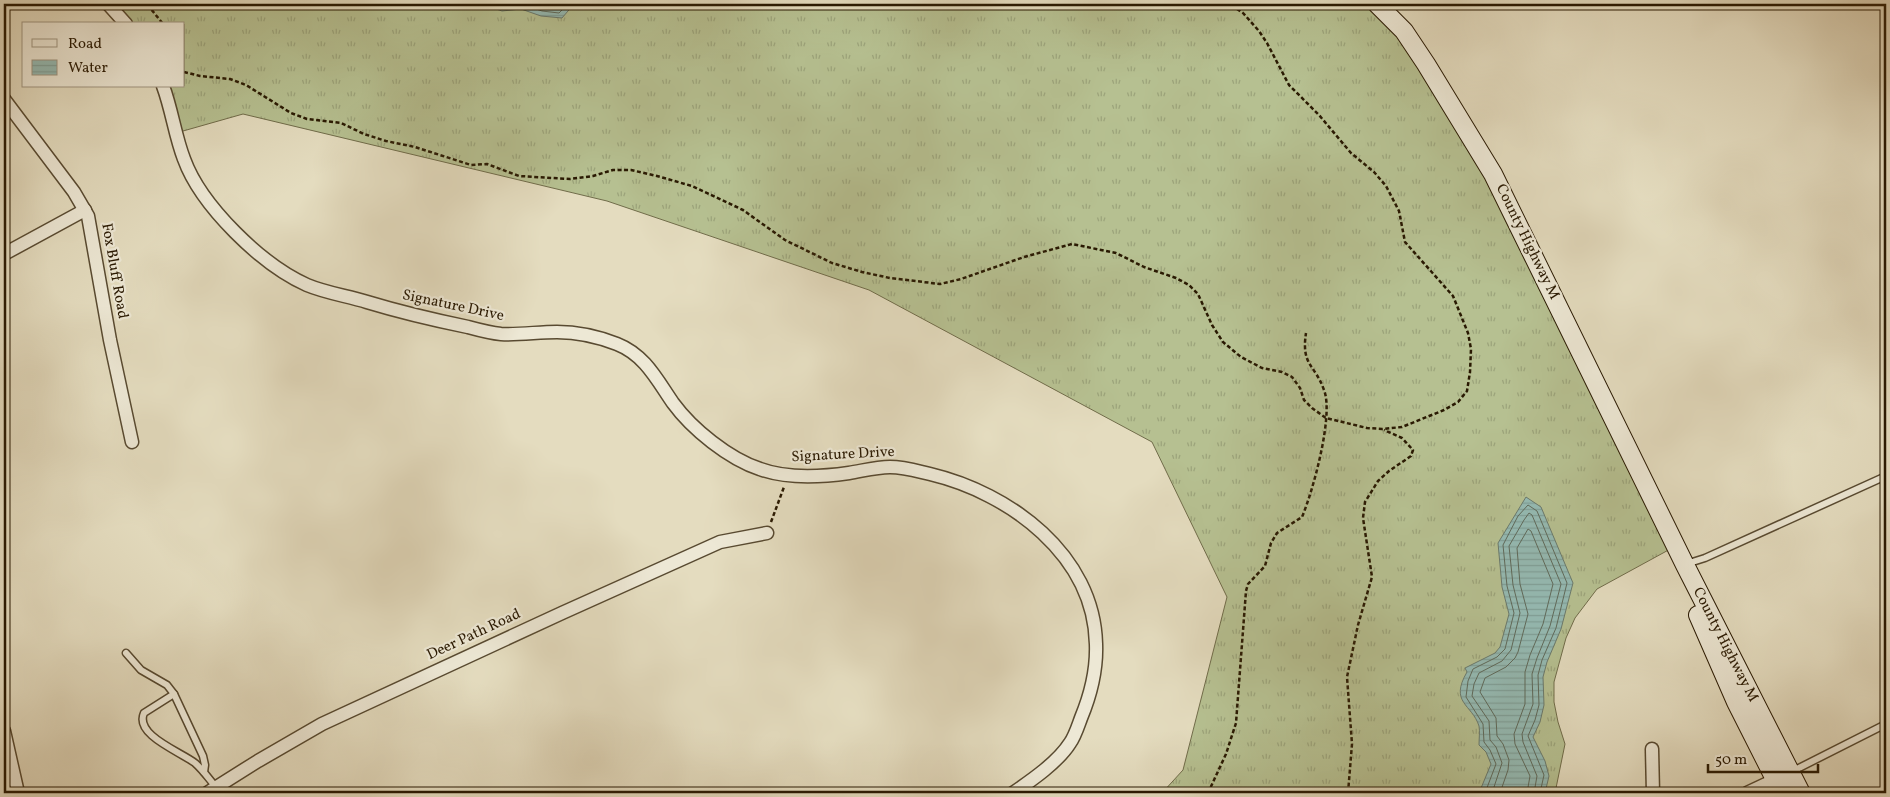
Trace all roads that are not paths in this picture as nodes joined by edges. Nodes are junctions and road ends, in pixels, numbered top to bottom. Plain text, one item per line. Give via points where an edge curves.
1 (108, 4) edge
2 (1378, 4) edge
3 (122, 15) edge
4 (164, 88) edge
5 (4, 100) edge
6 (85, 210) junction
7 (4, 254) edge
8 (132, 442) dead end
9 (1886, 476) edge
10 (1652, 495) junction
11 (767, 533) road end
12 (1685, 565) junction
13 (126, 653) dead end
14 (174, 694) junction
15 (1886, 724) edge
16 (4, 731) edge
17 (1652, 748) dead end
18 (204, 772) junction
19 (1782, 782) edge
20 (211, 790) edge
21 (18, 793) edge
22 (1013, 793) edge
23 (1653, 793) edge
24 (1747, 793) edge
25 (1801, 793) edge

1 - 3 street
2 - 10 main road, County Highway M via 1409,39 1493,174
4 - 22 street, Signature Drive via 185,162 210,205 270,262 307,285 419,317 500,334 560,332 616,343 634,353 652,371 678,409 706,437 760,469 789,475 905,468 949,478 1008,505 1036,527 1074,571 1092,612 1097,650 1092,691 1070,744
5 - 6 street, Fox Bluff Road
6 - 7 street
6 - 8 street, Fox Bluff Road
9 - 12 lane
10 - 12 main road, County Highway M
10 - 19 main road, County Highway M via 1699,618 1736,702
11 - 20 street, Deer Path Road via 720,542 562,613 322,724
12 - 19 main road, County Highway M
13 - 14 lane via 141,670 167,685
14 - 18 lane via 203,756
14 - 18 lane via 144,713 142,722 153,737
15 - 19 lane
16 - 21 street
17 - 23 street
18 - 20 lane
19 - 24 street
19 - 25 main road, County Highway M

